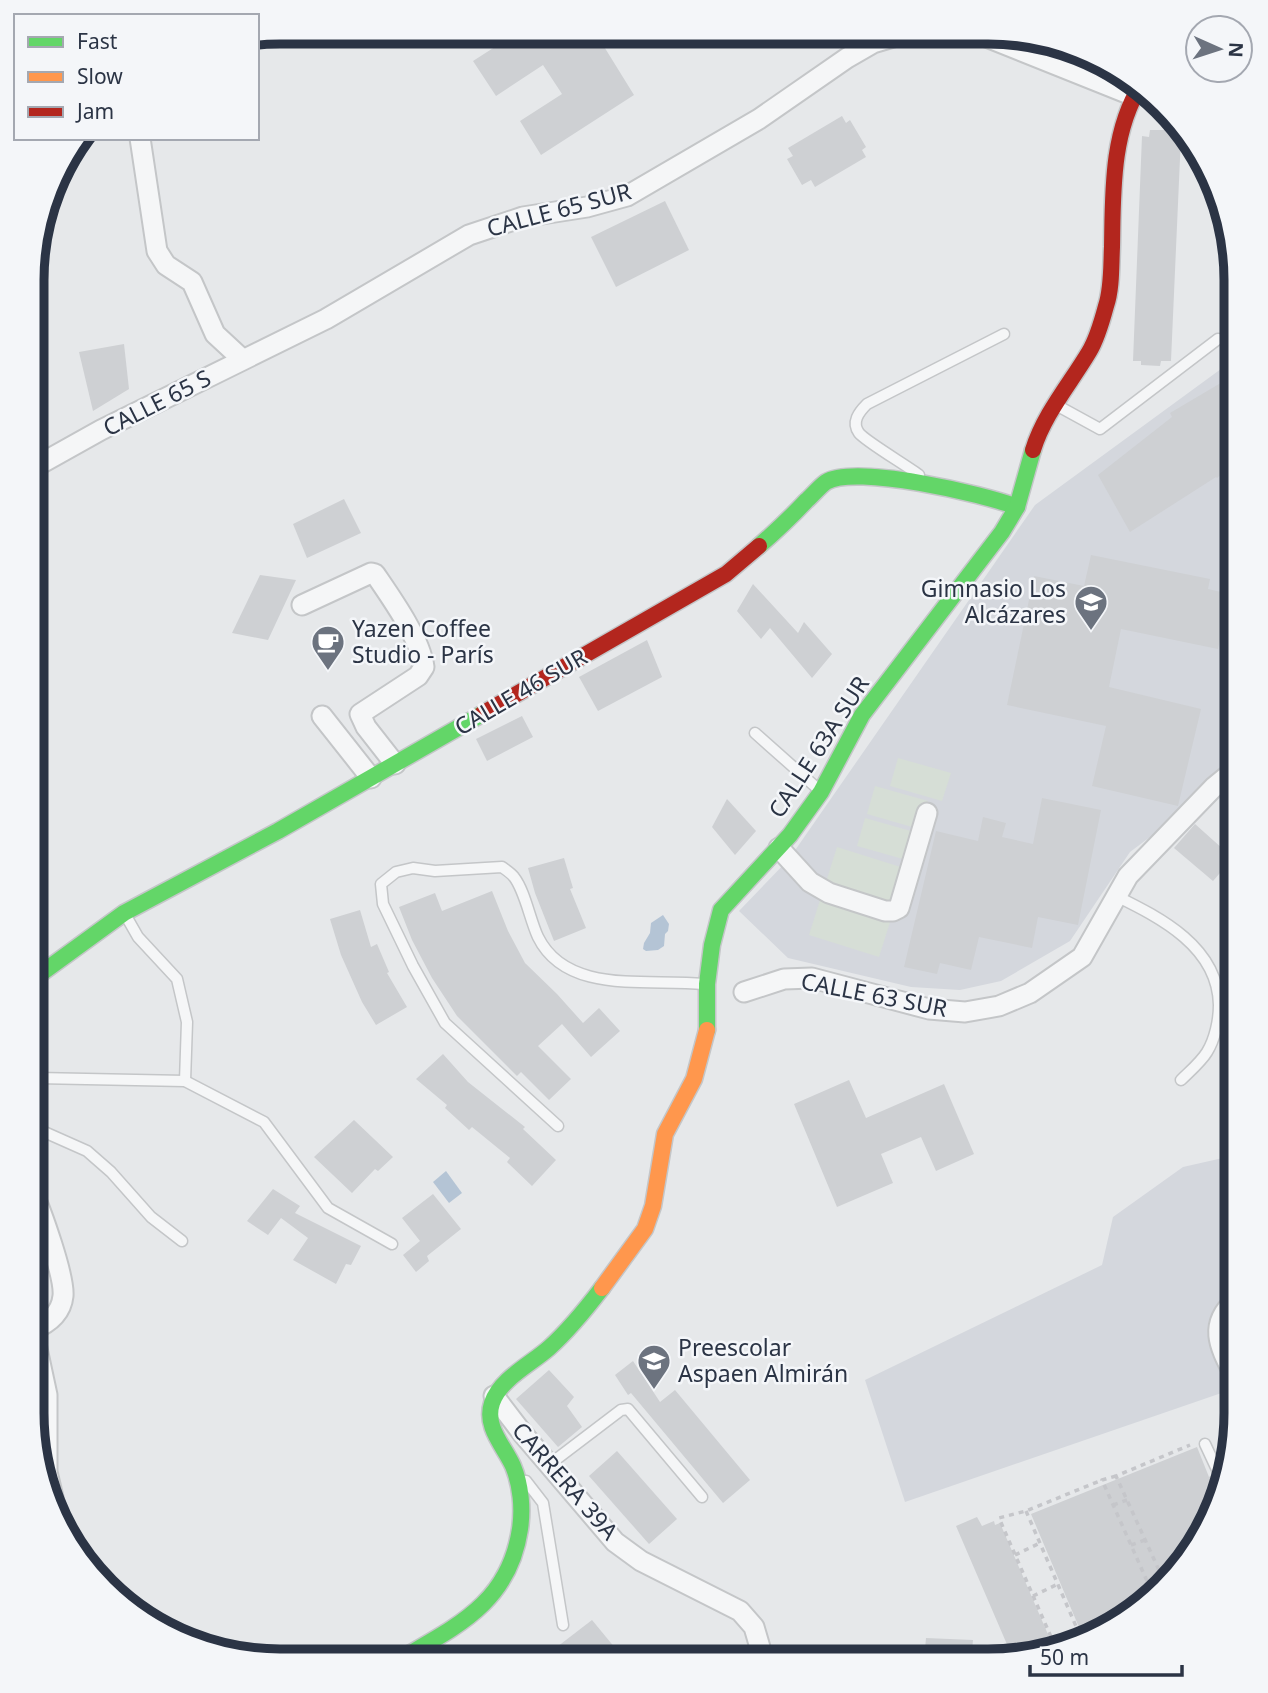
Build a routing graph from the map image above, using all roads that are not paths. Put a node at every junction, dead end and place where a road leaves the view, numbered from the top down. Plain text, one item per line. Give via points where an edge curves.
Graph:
1 (862, 44) edge
2 (1011, 45) edge
3 (1120, 84) edge
4 (1136, 96) edge
5 (140, 140) edge
6 (1004, 334) dead end
7 (1218, 339) dead end
8 (282, 341) joint
9 (242, 359) junction
10 (1055, 404) junction
11 (44, 462) edge
12 (931, 483) junction
13 (1017, 507) junction
14 (302, 605) dead end
15 (322, 716) dead end
16 (755, 733) dead end
17 (395, 764) junction
18 (371, 778) junction
19 (1224, 779) edge
20 (821, 792) junction
21 (927, 813) dead end
22 (779, 848) junction
23 (1116, 896) junction
24 (124, 913) junction
25 (44, 971) edge
26 (707, 984) junction
27 (744, 992) dead end
28 (44, 1078) edge
29 (1181, 1080) dead end
30 (185, 1081) junction
31 (558, 1126) dead end
32 (44, 1132) edge
33 (44, 1221) edge
34 (182, 1241) dead end
35 (392, 1244) dead end
36 (1224, 1310) edge
37 (44, 1322) edge
38 (1224, 1355) edge
39 (44, 1372) edge
40 (494, 1396) junction
41 (1202, 1443) road end
42 (47, 1452) edge
43 (550, 1464) junction
44 (1217, 1470) edge
45 (515, 1472) junction
46 (702, 1497) dead end
47 (563, 1625) dead end
48 (417, 1649) edge
49 (761, 1649) edge

1 - 8 street, CALLE 65 SUR via 759,119 627,196 523,218 469,235
2 - 3 street
4 - 10 street via 1121,136 1114,176 1107,305 1091,349
5 - 9 street via 157,251 166,265 192,282 215,334
6 - 12 lane via 859,412 859,433
7 - 10 lane via 1100,429
8 - 9 street, CALLE 65 S
9 - 11 street, CALLE 65 S
10 - 13 street via 1035,444
12 - 13 street, CALLE 46 SUR
12 - 17 street, CALLE 46 SUR via 855,477 827,482 726,574
13 - 20 street, CALLE 63A SUR via 964,584 862,715
14 - 17 street via 371,573 385,589 422,653 424,667 418,676 360,714
15 - 18 street
16 - 20 lane
17 - 18 street, CALLE 46 SUR
18 - 24 street, CALLE 46 SUR
19 - 23 street, CALLE 63 SUR via 1128,876
20 - 22 street, CALLE 63A SUR
21 - 22 street via 899,908 893,911 829,893 810,882
22 - 26 street, CALLE 63A SUR via 721,910
23 - 27 street, CALLE 63 SUR via 1082,957 1030,993 999,1006 965,1012 929,1009 812,978 784,979
23 - 29 lane via 1184,936 1204,958 1218,991 1219,1020 1207,1052
24 - 25 street, CALLE 46 SUR
24 - 30 lane via 138,937 177,979 187,1022
26 - 31 lane via 622,983 570,969 550,957 515,878 502,867 413,868 396,872 381,884 383,904 445,1023
26 - 40 street, CALLE 63A SUR via 707,1037 694,1079 665,1134 645,1229 588,1307 550,1348
28 - 30 lane
30 - 35 lane via 264,1122 328,1209
32 - 34 lane via 87,1151 150,1217
33 - 37 street via 63,1296 60,1308
36 - 38 street via 1218,1329
39 - 42 street
40 - 43 street, CARRERA 39A
40 - 45 street via 490,1416
41 - 44 lane
43 - 46 lane via 628,1409
43 - 49 street, CARRERA 39A via 615,1542 641,1561 740,1611 754,1626
45 - 47 lane via 543,1503
45 - 48 street via 522,1501 520,1538 508,1571 484,1605

